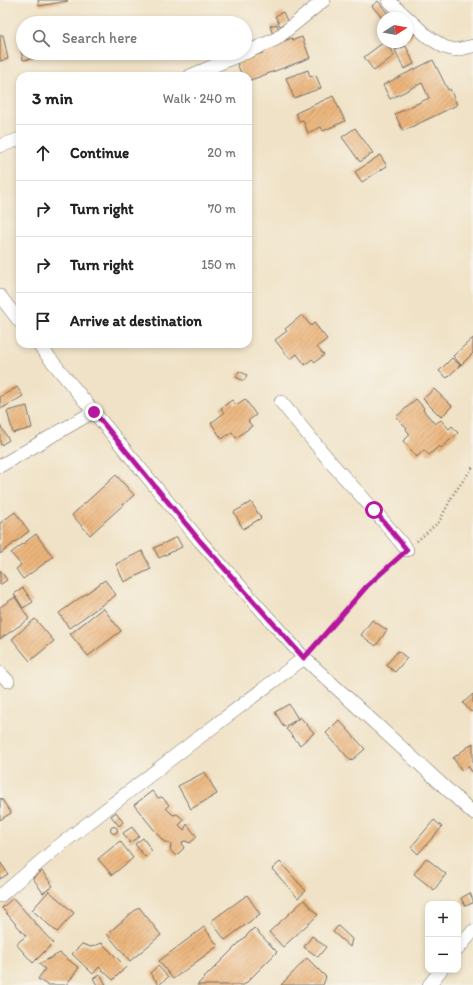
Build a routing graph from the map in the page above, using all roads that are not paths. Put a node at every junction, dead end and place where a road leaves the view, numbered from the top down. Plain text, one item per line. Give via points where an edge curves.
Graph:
1 (324, 0) edge
2 (388, 0) edge
3 (473, 46) edge
4 (252, 50) edge
5 (228, 60) edge
6 (199, 72) edge
7 (16, 140) edge
8 (0, 146) edge
9 (0, 296) edge
10 (16, 317) edge
11 (41, 348) edge
12 (281, 402) dead end
13 (94, 412) junction
14 (0, 466) edge
15 (407, 550) road end
16 (304, 658) junction
17 (473, 813) edge
18 (1, 894) edge
19 (473, 931) edge
20 (461, 945) edge
21 (439, 973) edge
22 (429, 985) edge

1 - 4 street via 276,39
2 - 3 street via 427,36 444,47 455,50
5 - 6 street
7 - 8 street
9 - 10 street
11 - 13 street
12 - 15 street
13 - 14 street
13 - 16 street via 200,541
16 - 17 street
16 - 18 street via 60,845
19 - 20 street
21 - 22 street

